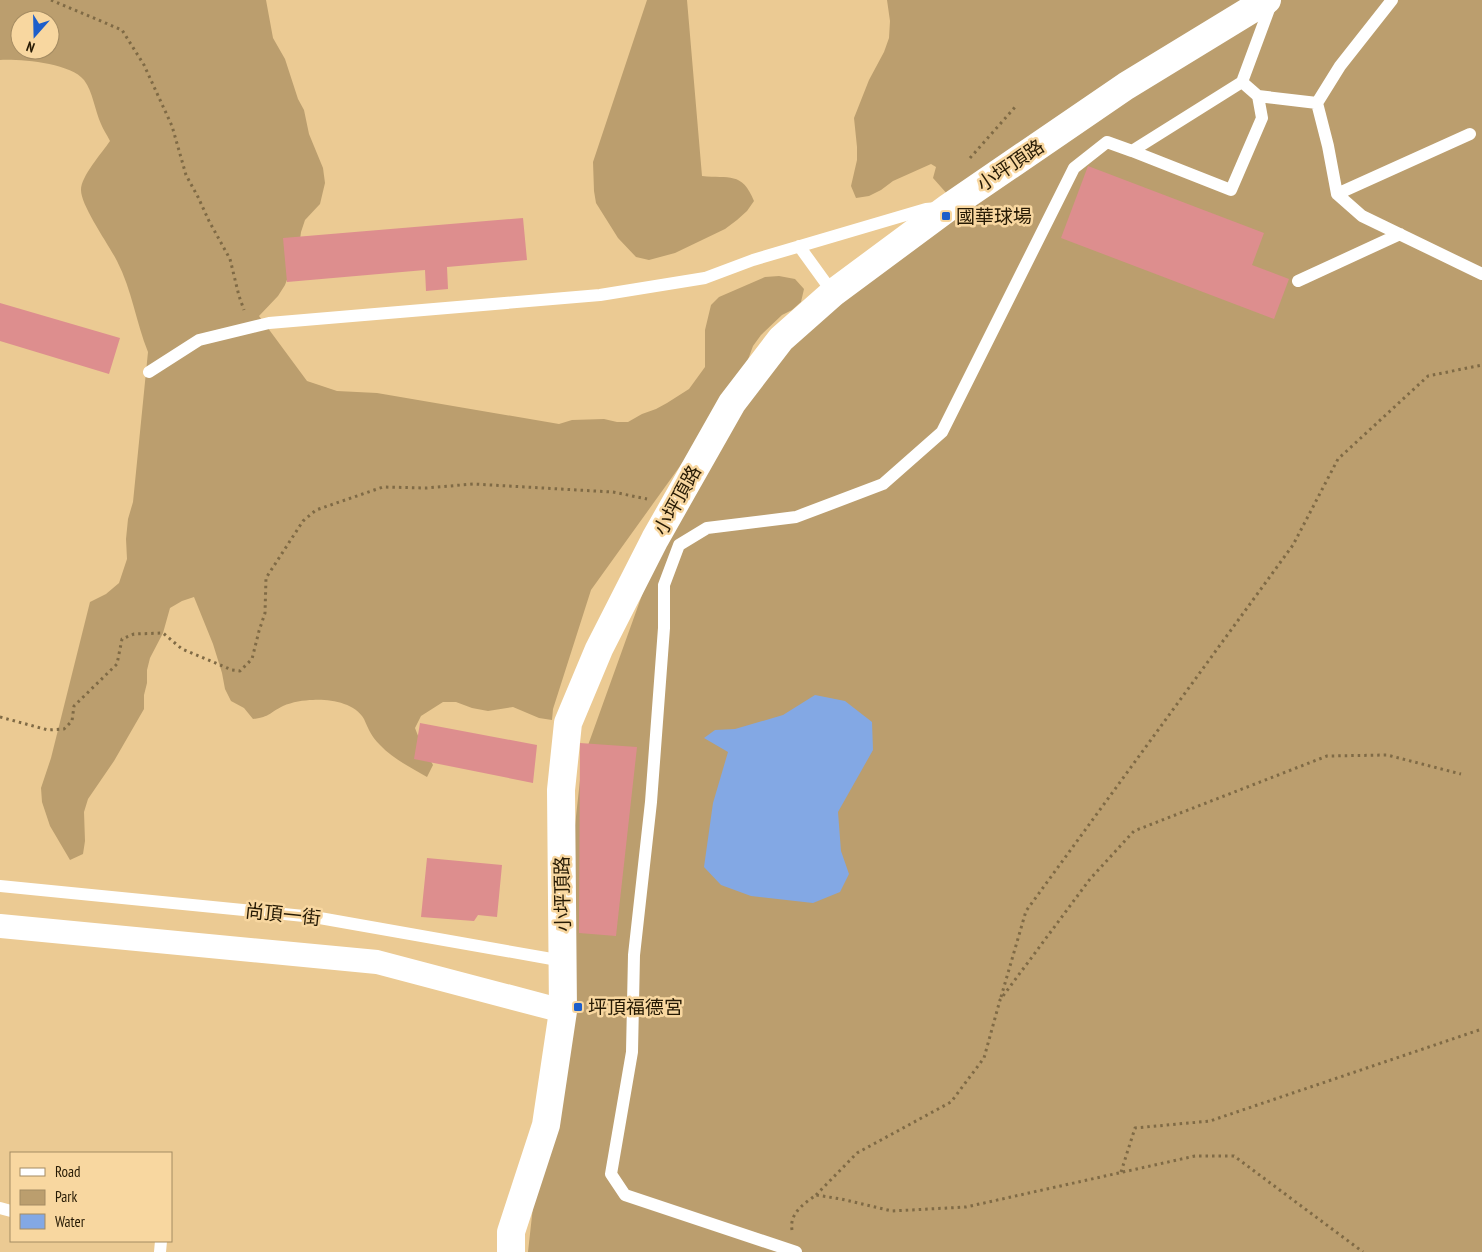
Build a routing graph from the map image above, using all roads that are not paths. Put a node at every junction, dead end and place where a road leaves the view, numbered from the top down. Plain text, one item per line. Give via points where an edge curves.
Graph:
1 (1267, 0) edge
2 (1273, 0) edge
3 (1392, 0) edge
4 (1242, 82) junction
5 (1258, 96) junction
6 (1317, 103) junction
7 (1470, 134) dead end
8 (1132, 151) junction
9 (1338, 194) junction
10 (950, 207) junction
11 (1400, 234) junction
12 (799, 246) junction
13 (1482, 274) edge
14 (1298, 281) dead end
15 (833, 293) junction
16 (149, 372) dead end
17 (0, 886) edge
18 (0, 926) edge
19 (563, 961) junction
20 (563, 1011) junction
21 (511, 1252) edge
22 (796, 1252) edge

1 - 10 street, 小坪頂路 via 1126,86
2 - 4 lane
3 - 6 lane via 1340,66
4 - 5 lane
4 - 8 lane
5 - 6 lane
5 - 8 lane via 1262,118 1231,190
6 - 9 lane
7 - 9 lane
8 - 22 lane via 1107,142 1074,168 942,432 884,484 796,516 707,528 679,545 664,585 652,793 634,955 632,1052 610,1174 625,1196
9 - 11 lane via 1362,216
10 - 12 lane via 926,210
10 - 15 street, 小坪頂路
11 - 13 lane
11 - 14 lane
12 - 15 lane
12 - 16 lane via 705,278 600,295 269,323 200,340
15 - 19 street, 小坪頂路 via 781,339 732,403 651,547 599,649 568,723 561,790
17 - 19 lane, 尚頂一街 via 314,917
18 - 20 street via 377,962
19 - 20 street, 小坪頂路
20 - 21 street, 小坪頂路 via 546,1126 511,1232

